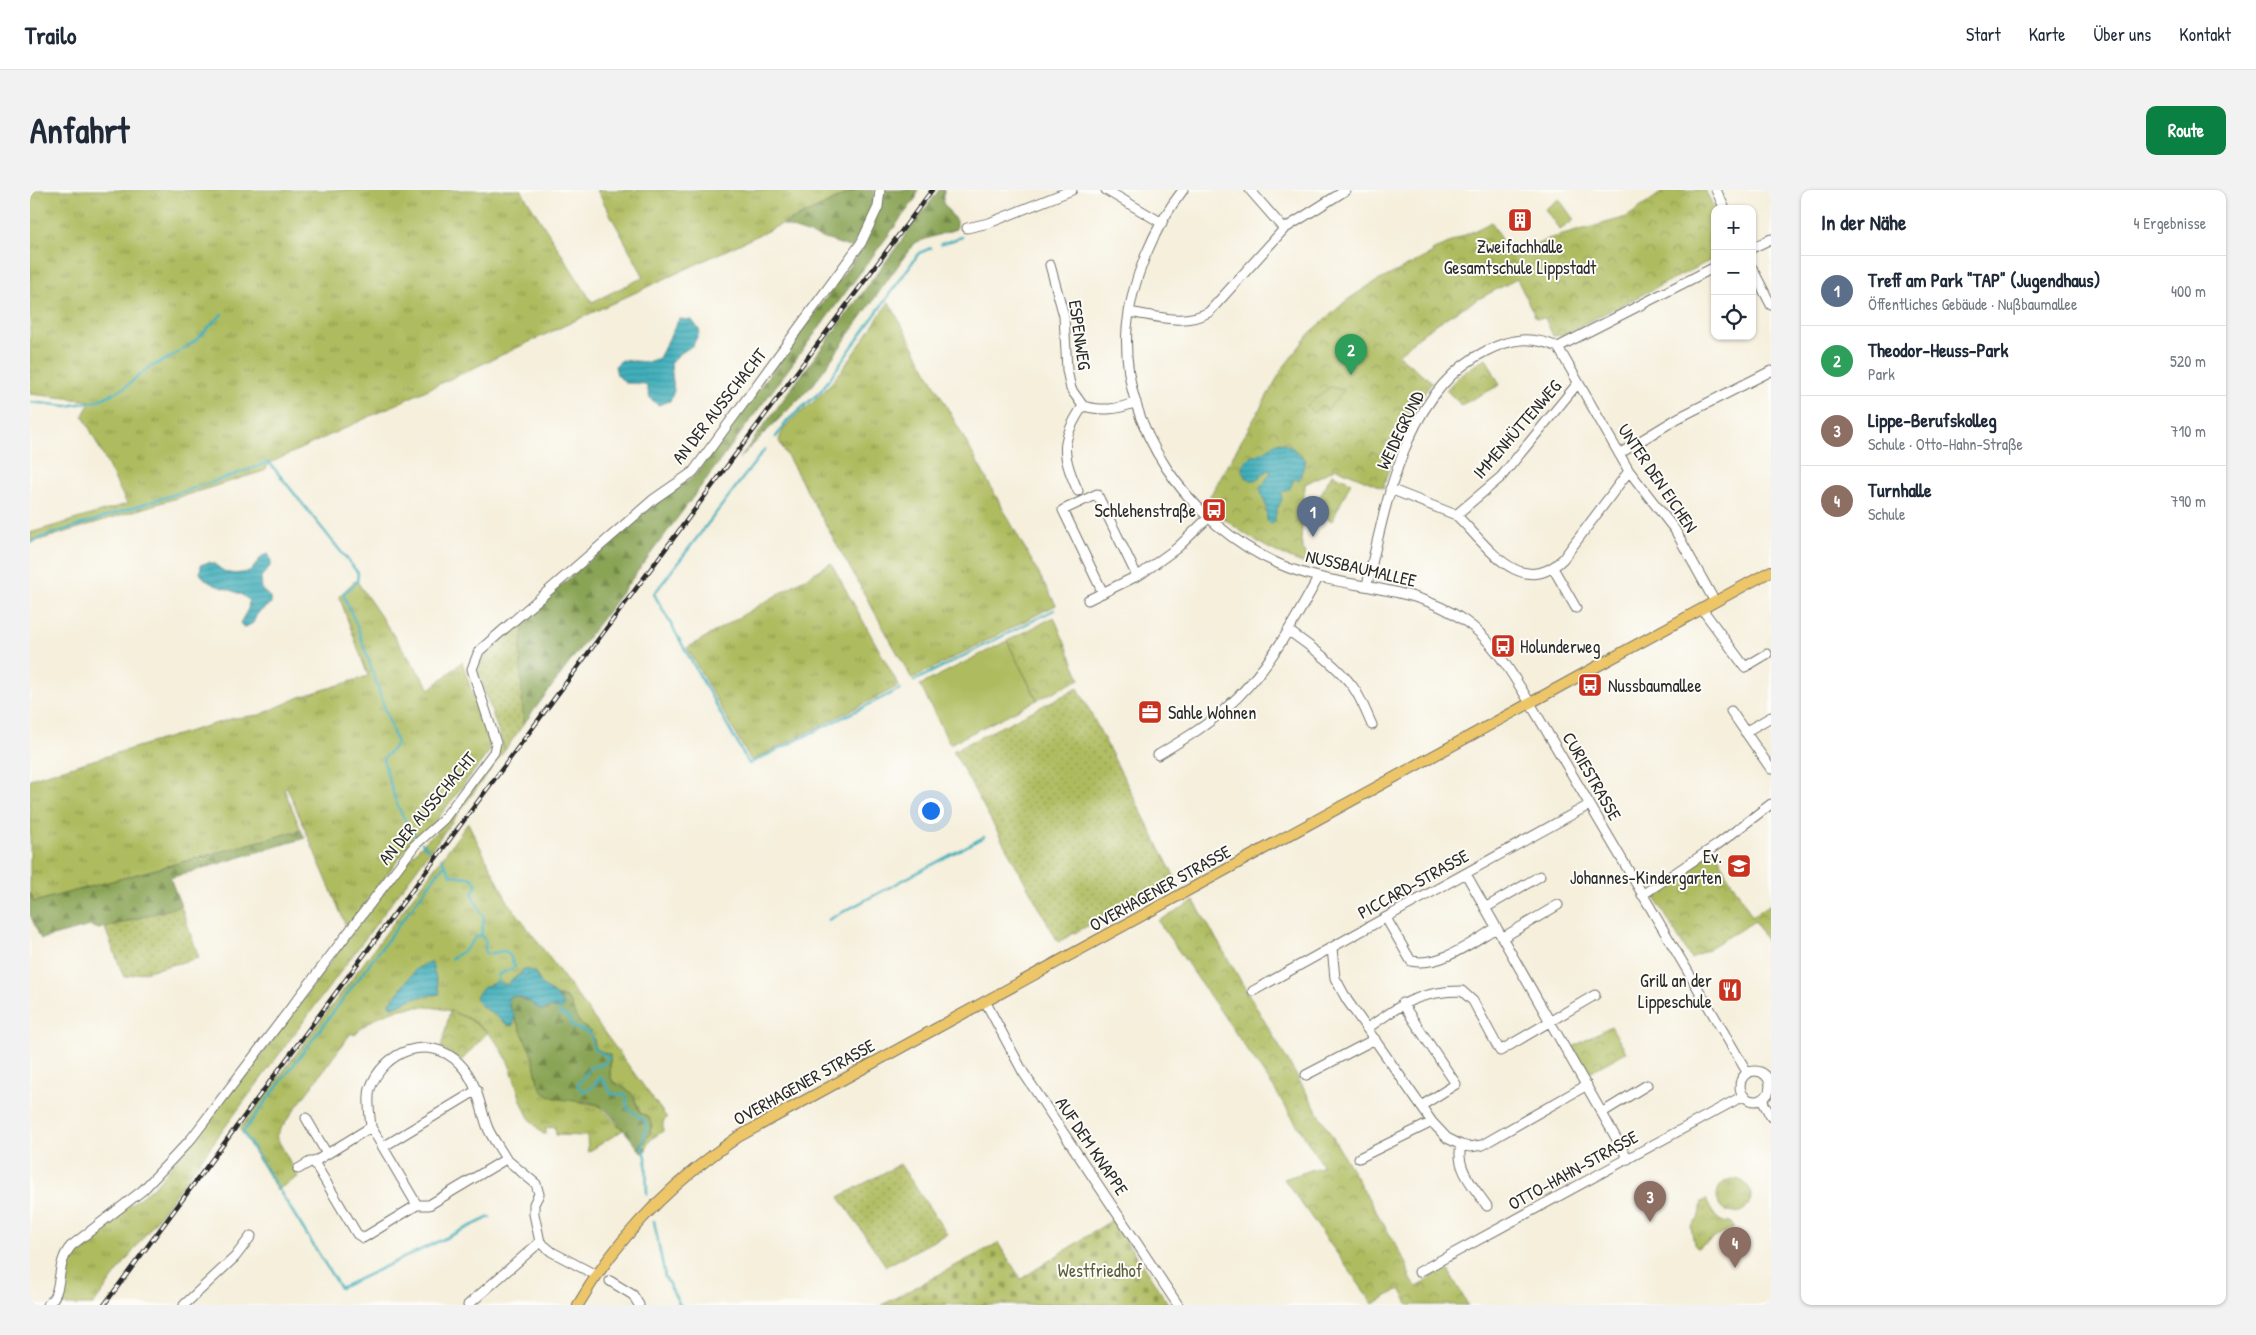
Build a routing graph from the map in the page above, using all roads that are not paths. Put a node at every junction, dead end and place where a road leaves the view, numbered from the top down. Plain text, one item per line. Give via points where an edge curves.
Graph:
1 (880, 190) edge
2 (1072, 190) edge
3 (1106, 190) edge
4 (1183, 190) edge
5 (1250, 190) edge
6 (1346, 190) edge
7 (1716, 190) edge
8 (1723, 205) edge
9 (1162, 222) junction
10 (967, 228) dead end
11 (1284, 229) junction
12 (1771, 239) edge
13 (1756, 246) edge
14 (1050, 265) dead end
15 (1711, 270) edge
16 (1756, 276) edge
17 (1771, 305) edge
18 (1129, 312) junction
19 (1558, 347) junction
20 (1771, 371) edge
21 (1578, 383) junction
22 (1136, 402) junction
23 (1084, 406) junction
24 (1619, 454) junction
25 (1629, 471) junction
26 (1390, 489) junction
27 (1078, 490) dead end
28 (1456, 515) junction
29 (1208, 518) junction
30 (1553, 568) junction
31 (1771, 570) edge
32 (1137, 576) junction
33 (1318, 578) junction
34 (1367, 585) junction
35 (1103, 593) junction
36 (1088, 600) dead end
37 (1715, 602) junction
38 (1576, 608) dead end
39 (1702, 609) junction
40 (1289, 631) junction
41 (1767, 654) dead end
42 (1530, 703) junction
43 (1731, 711) dead end
44 (1771, 717) edge
45 (1372, 725) dead end
46 (1746, 732) junction
47 (1158, 755) dead end
48 (1771, 769) edge
49 (1771, 804) edge
50 (1589, 805) junction
51 (1466, 874) junction
52 (1540, 876) dead end
53 (1642, 895) junction
54 (1558, 905) dead end
55 (1485, 908) junction
56 (1386, 918) junction
57 (1496, 928) junction
58 (1502, 938) junction
59 (1332, 948) junction
60 (1253, 991) dead end
61 (1595, 995) dead end
62 (985, 1002) junction
63 (1402, 1003) junction
64 (1550, 1020) junction
65 (1368, 1028) junction
66 (1375, 1038) junction
67 (1747, 1072) junction
68 (1306, 1075) dead end
69 (1770, 1077) edge
70 (1587, 1085) junction
71 (1647, 1085) dead end
72 (477, 1090) junction
73 (1743, 1096) junction
74 (1762, 1100) junction
75 (1421, 1106) junction
76 (1603, 1112) junction
77 (1771, 1117) edge
78 (306, 1118) dead end
79 (1432, 1122) junction
80 (371, 1127) junction
81 (1461, 1146) junction
82 (383, 1147) junction
83 (327, 1154) junction
84 (1359, 1158) dead end
85 (506, 1159) junction
86 (1628, 1159) junction
87 (314, 1162) junction
88 (298, 1168) dead end
89 (417, 1204) junction
90 (1487, 1206) dead end
91 (250, 1236) dead end
92 (540, 1242) junction
93 (1419, 1272) dead end
94 (597, 1273) junction
95 (610, 1281) dead end
96 (47, 1305) edge
97 (184, 1305) edge
98 (468, 1305) edge
99 (578, 1305) edge
100 (639, 1305) edge
101 (1178, 1305) edge

1 - 96 street, AN DER AUSSCHACHT via 878,207 861,243 693,472 654,499 479,651 472,669 496,743 494,752 443,820 415,845 191,1139 143,1190 65,1253 60,1265 58,1289
2 - 10 street via 989,223
3 - 9 street
4 - 9 street, NUSSBAUMALLEE
5 - 11 street
6 - 11 street
7 - 8 street
9 - 18 street, NUSSBAUMALLEE via 1136,285
11 - 18 street via 1218,304 1200,317 1183,320
12 - 13 street
14 - 23 street, ESPENWEG via 1064,316 1071,390
15 - 19 street
16 - 17 street
18 - 22 street, NUSSBAUMALLEE via 1127,337
19 - 21 street, UNTER DEN EICHEN
19 - 26 street, WEIDEGRUND via 1526,338 1514,340 1482,353 1453,373 1418,421
20 - 24 street via 1678,418
21 - 24 street, UNTER DEN EICHEN
21 - 28 street, IMMENHÜTTENWEG via 1501,477
22 - 23 street via 1102,411
22 - 29 street, NUSSBAUMALLEE via 1146,432 1169,473
23 - 27 street via 1071,424 1065,446 1067,466
24 - 25 street, UNTER DEN EICHEN
25 - 30 street
25 - 37 street, UNTER DEN EICHEN via 1675,530
26 - 28 street
26 - 34 street, WEIDEGRUND
28 - 30 street via 1504,564 1520,572 1536,574
29 - 32 street via 1177,548
29 - 33 street, NUSSBAUMALLEE via 1269,559
30 - 38 street
31 - 37 main road, OVERHAGENER STRASSE
32 - 35 street
32 - 35 street via 1097,494 1063,510
33 - 34 street, NUSSBAUMALLEE
33 - 40 street
34 - 42 street, NUSSBAUMALLEE via 1422,598 1465,621 1496,651
35 - 36 street
37 - 39 main road, OVERHAGENER STRASSE
39 - 41 street via 1745,667
39 - 42 main road, OVERHAGENER STRASSE
40 - 45 street via 1345,677
40 - 47 street via 1227,708
42 - 50 street, CURIESTRASSE
42 - 62 main road, OVERHAGENER STRASSE
43 - 46 street
44 - 46 street
46 - 48 street
49 - 53 street
50 - 51 street, PICCARD-STRASSE
50 - 53 street, CURIESTRASSE
51 - 55 street
51 - 56 street, PICCARD-STRASSE
52 - 55 street
53 - 67 street, CURIESTRASSE
54 - 58 street
55 - 57 street
56 - 57 street via 1411,961 1420,962 1441,958
56 - 59 street, PICCARD-STRASSE
57 - 58 street
58 - 64 street
59 - 60 street, PICCARD-STRASSE
59 - 65 street via 1335,978
61 - 64 street
62 - 94 main road, OVERHAGENER STRASSE via 738,1137 686,1175 645,1214
62 - 101 street, AUF DEM KNAPPE via 1023,1072
63 - 64 street via 1445,991 1462,991 1473,1000 1500,1051
63 - 65 street
63 - 75 street via 1456,1084
64 - 70 street
65 - 66 street
66 - 68 street
66 - 75 street
67 - 69 street via 1761,1071
67 - 73 street via 1739,1083
69 - 74 street via 1769,1092
70 - 76 street
70 - 81 street via 1482,1145
71 - 76 street
72 - 80 street via 460,1065 444,1053 421,1048 401,1053 383,1065 370,1090
72 - 82 street
72 - 85 street via 488,1127
73 - 74 street
73 - 86 street, OTTO-HAHN-STRASSE
74 - 77 street
75 - 79 street
76 - 86 street
78 - 83 street
79 - 81 street via 1447,1138
79 - 84 street
80 - 82 street
80 - 83 street
81 - 90 street via 1461,1168
82 - 89 street
83 - 87 street
85 - 89 street via 428,1205
85 - 92 street via 536,1184 539,1194 534,1214
86 - 93 street, OTTO-HAHN-STRASSE
87 - 88 street
87 - 89 street via 357,1234 363,1238
91 - 97 street via 235,1257
92 - 94 street via 552,1252
92 - 98 street
94 - 99 main road, OVERHAGENER STRASSE
95 - 100 street via 633,1295

